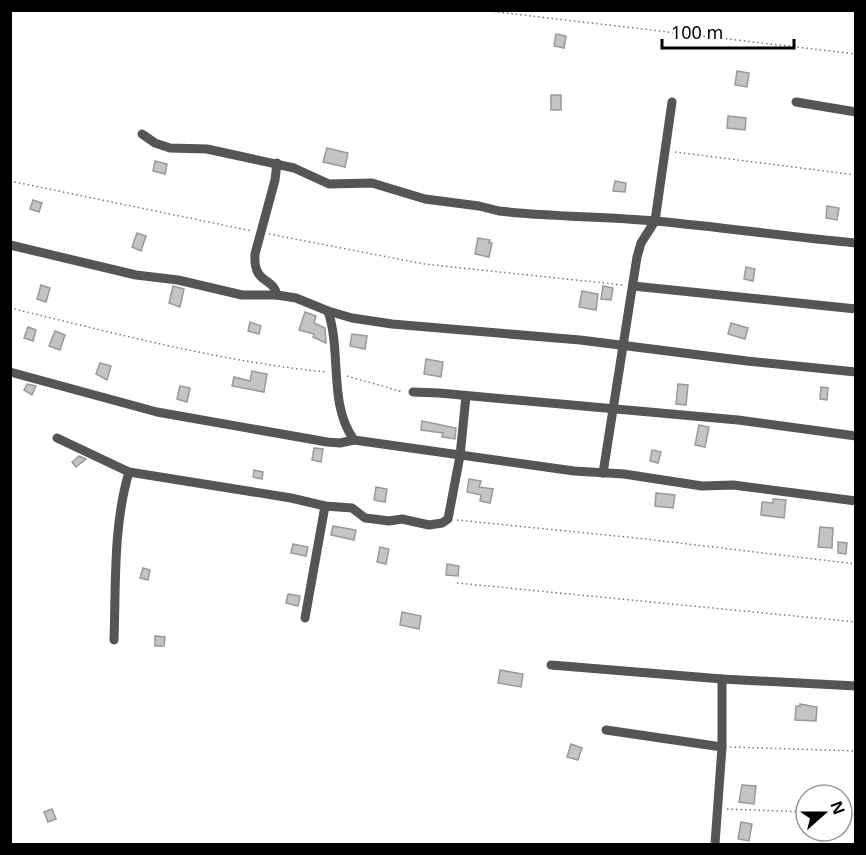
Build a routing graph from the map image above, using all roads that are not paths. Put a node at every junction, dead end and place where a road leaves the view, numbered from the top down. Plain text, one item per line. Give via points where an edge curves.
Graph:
1 (672, 102) dead end
2 (796, 102) dead end
3 (855, 112) edge
4 (142, 134) dead end
5 (277, 164) junction
6 (655, 221) junction
7 (855, 243) edge
8 (11, 248) edge
9 (633, 286) junction
10 (277, 295) junction
11 (855, 309) edge
12 (328, 311) junction
13 (622, 345) junction
14 (10, 372) edge
15 (855, 372) edge
16 (413, 392) road end
17 (466, 396) junction
18 (614, 408) junction
19 (855, 436) edge
20 (57, 438) dead end
21 (354, 440) junction
22 (460, 456) junction
23 (129, 472) junction
24 (603, 473) junction
25 (855, 501) edge
26 (325, 506) junction
27 (305, 618) dead end
28 (114, 640) dead end
29 (551, 665) dead end
30 (723, 679) junction
31 (855, 686) edge
32 (606, 730) dead end
33 (722, 747) junction
34 (715, 844) edge

1 - 6 street
2 - 3 street
4 - 5 street via 170,148 207,148
5 - 6 street via 329,184 372,183 424,199 499,211
5 - 10 street via 254,265
6 - 7 street
6 - 9 street via 641,243
8 - 10 street via 243,295
9 - 11 street
9 - 13 street
10 - 12 street via 297,298
12 - 13 street via 392,324
12 - 21 street via 335,343 340,412
13 - 15 street
13 - 18 street
14 - 21 street via 157,412 327,442
16 - 17 street
17 - 18 street
17 - 22 street
18 - 19 street
18 - 24 street
20 - 23 street
21 - 22 street
22 - 24 street
22 - 26 street via 448,519 442,523 365,518 352,508
23 - 26 street
23 - 28 street via 118,527
24 - 25 street
26 - 27 street
29 - 30 street
30 - 31 street
30 - 33 street
32 - 33 street
33 - 34 street

